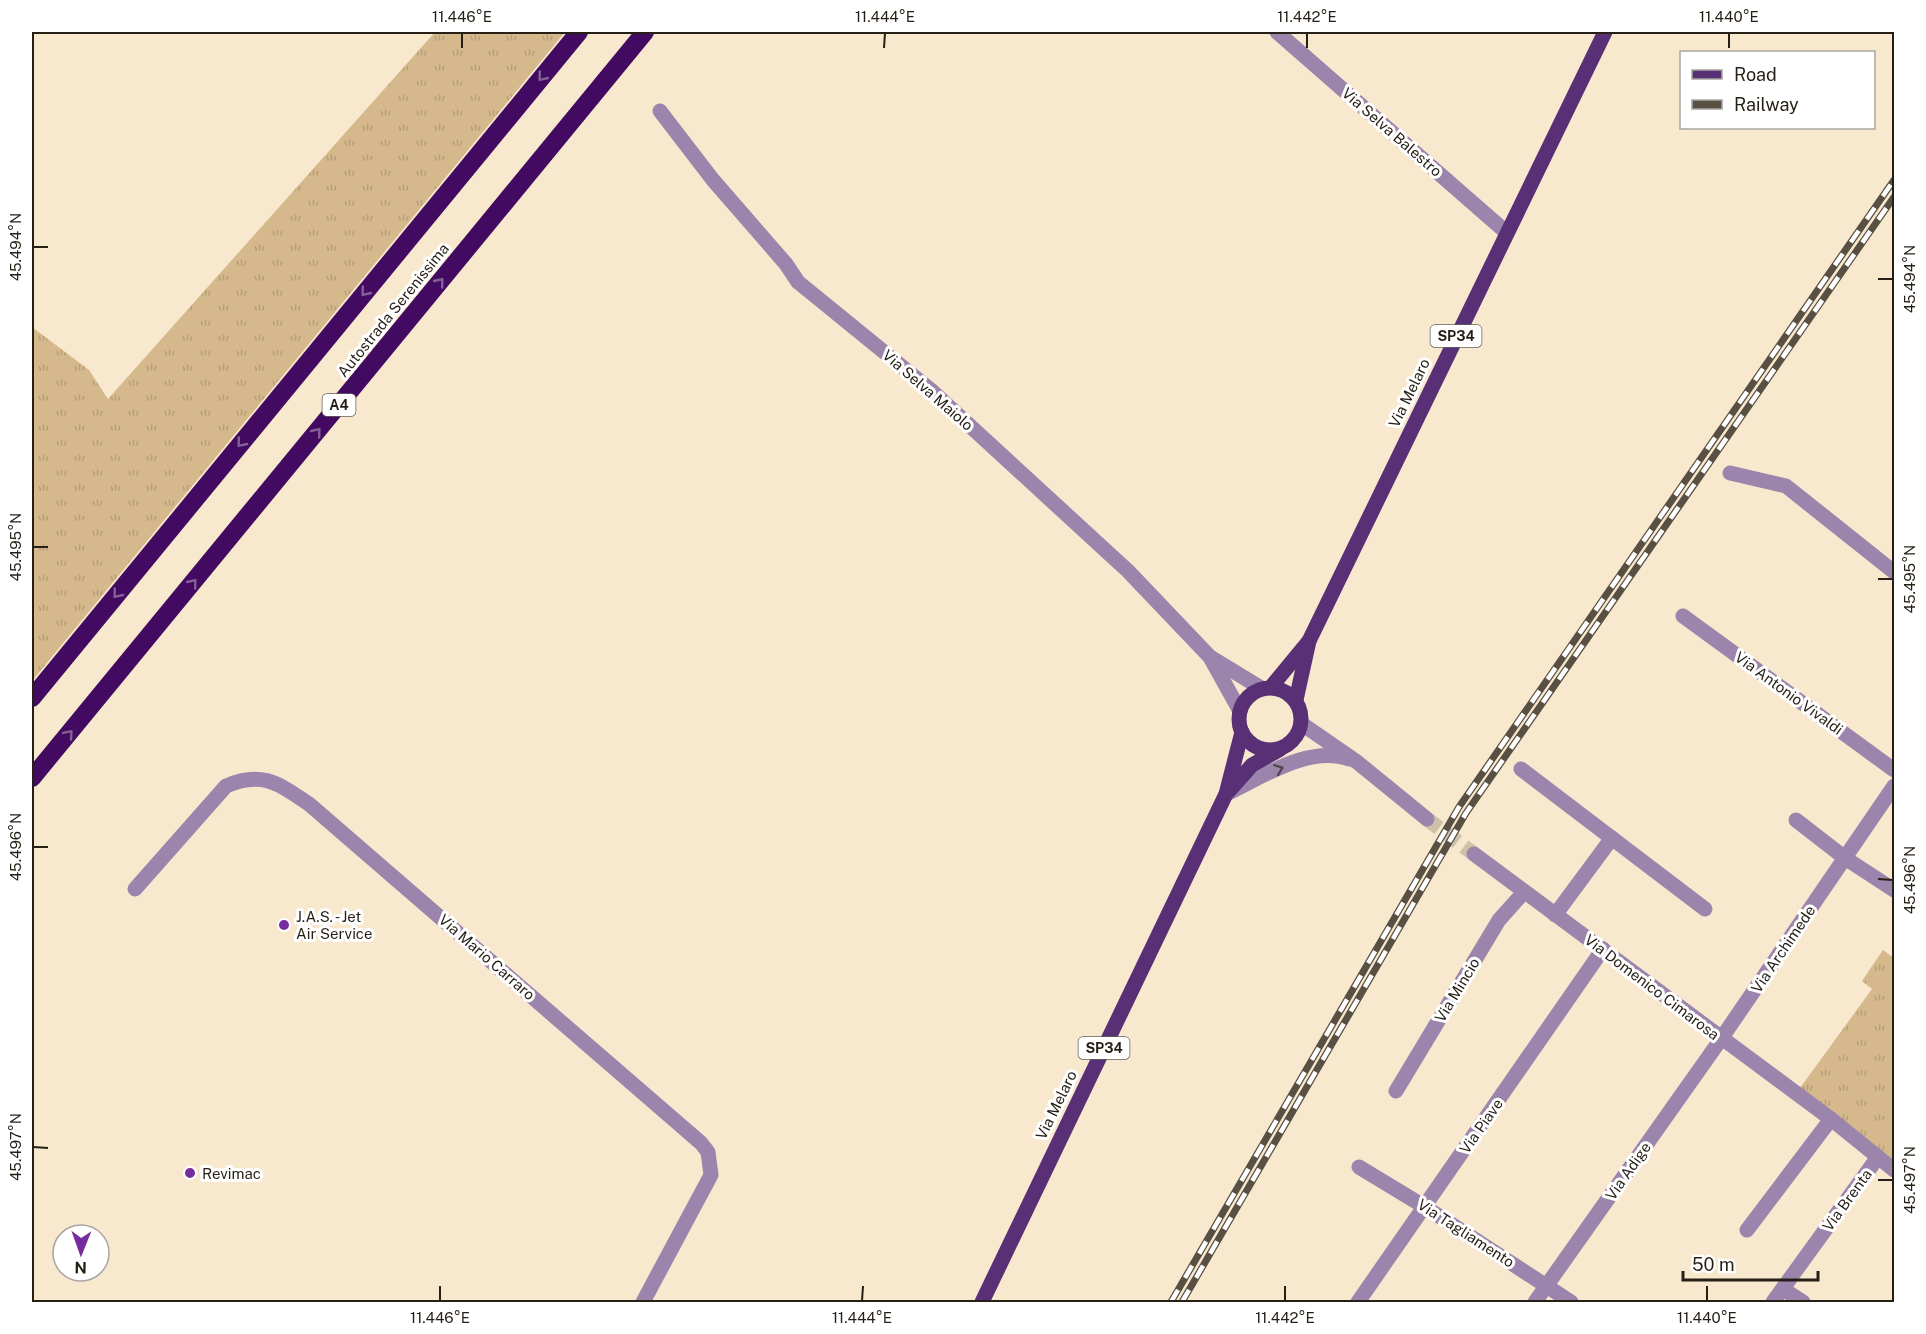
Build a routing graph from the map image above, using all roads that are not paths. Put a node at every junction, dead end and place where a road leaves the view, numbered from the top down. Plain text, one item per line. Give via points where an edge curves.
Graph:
1 (579, 32) edge
2 (645, 32) edge
3 (1277, 32) edge
4 (1605, 32) edge
5 (660, 111) dead end
6 (1506, 232) junction
7 (1730, 473) dead end
8 (1894, 572) edge
9 (1683, 616) dead end
10 (1309, 640) junction
11 (1210, 657) junction
12 (1266, 688) junction
13 (32, 698) edge
14 (1296, 700) junction
15 (1240, 711) junction
16 (1302, 724) junction
17 (1242, 732) junction
18 (1283, 748) junction
19 (1357, 762) junction
20 (1521, 769) dead end
21 (1894, 770) edge
22 (32, 778) edge
23 (1894, 786) edge
24 (1226, 794) junction
25 (1427, 819) tunnel mouth
26 (1796, 820) dead end
27 (1612, 838) junction
28 (1474, 854) tunnel mouth
29 (1845, 858) junction
30 (135, 889) dead end
31 (1894, 890) edge
32 (1524, 892) junction
33 (1705, 909) dead end
34 (1555, 915) junction
35 (1603, 949) junction
36 (1721, 1039) junction
37 (1396, 1091) dead end
38 (1831, 1119) junction
39 (1878, 1157) junction
40 (1359, 1167) dead end
41 (1894, 1170) edge
42 (1425, 1207) junction
43 (1747, 1230) dead end
44 (1547, 1286) junction
45 (1783, 1289) junction
46 (643, 1302) edge
47 (982, 1302) edge
48 (1358, 1302) edge
49 (1535, 1302) edge
50 (1571, 1302) edge
51 (1773, 1302) edge
52 (1803, 1302) edge

1 -> 13 highway
22 -> 2 highway, Autostrada Serenissima / A4
3 - 6 street, Via Selva Balestro
4 - 6 main road, Via Melaro / SP34
5 - 11 street, Via Selva Maiolo via 798,282 932,391 1128,571
6 - 10 main road, Via Melaro / SP34
7 - 8 street via 1786,486
9 - 21 street, Via Antonio Vivaldi
10 - 12 main road, Via Melaro / SP34
10 - 14 main road, Via Melaro / SP34
11 - 12 street, Via Selva Maiolo
11 - 15 street, Via Selva Maiolo
12 - 14 main road via 1289,693
12 - 15 main road, Via Melaro / SP34 via 1247,697
14 - 16 main road, Via Melaro / SP34
15 - 17 main road, Via Melaro / SP34
16 - 18 main road, Via Melaro / SP34 via 1298,734
16 - 19 street
17 - 18 main road via 1255,746
17 - 24 main road, Via Melaro / SP34
18 - 24 main road, Via Melaro / SP34 via 1252,765
24 -> 19 street via 1309,758 1334,754
19 - 25 street
20 - 27 street
23 - 29 street, Via Archimede
24 - 47 main road, Via Melaro / SP34
26 - 29 street
27 - 33 street
27 - 34 street
28 - 32 street, Via Domenico Cimarosa
29 - 31 street
29 - 36 street, Via Archimede
30 - 46 street, Via Mario Carraro via 226,786 255,778 278,783 309,804 708,1152 711,1175
32 - 34 street, Via Domenico Cimarosa
32 - 37 street, Via Mincio via 1499,920
34 - 35 street, Via Domenico Cimarosa
35 - 36 street, Via Domenico Cimarosa
35 - 42 street, Via Piave
36 - 38 street, Via Domenico Cimarosa
36 - 44 street, Via Adige
38 - 39 street, Via Domenico Cimarosa
38 - 43 street
39 - 41 street, Via Domenico Cimarosa
39 - 45 street, Via Brenta
40 - 42 street, Via Tagliamento
42 - 44 street, Via Tagliamento
42 - 48 street, Via Piave
44 - 49 street, Via Adige
44 - 50 street, Via Tagliamento
45 - 51 street, Via Brenta
45 - 52 street

